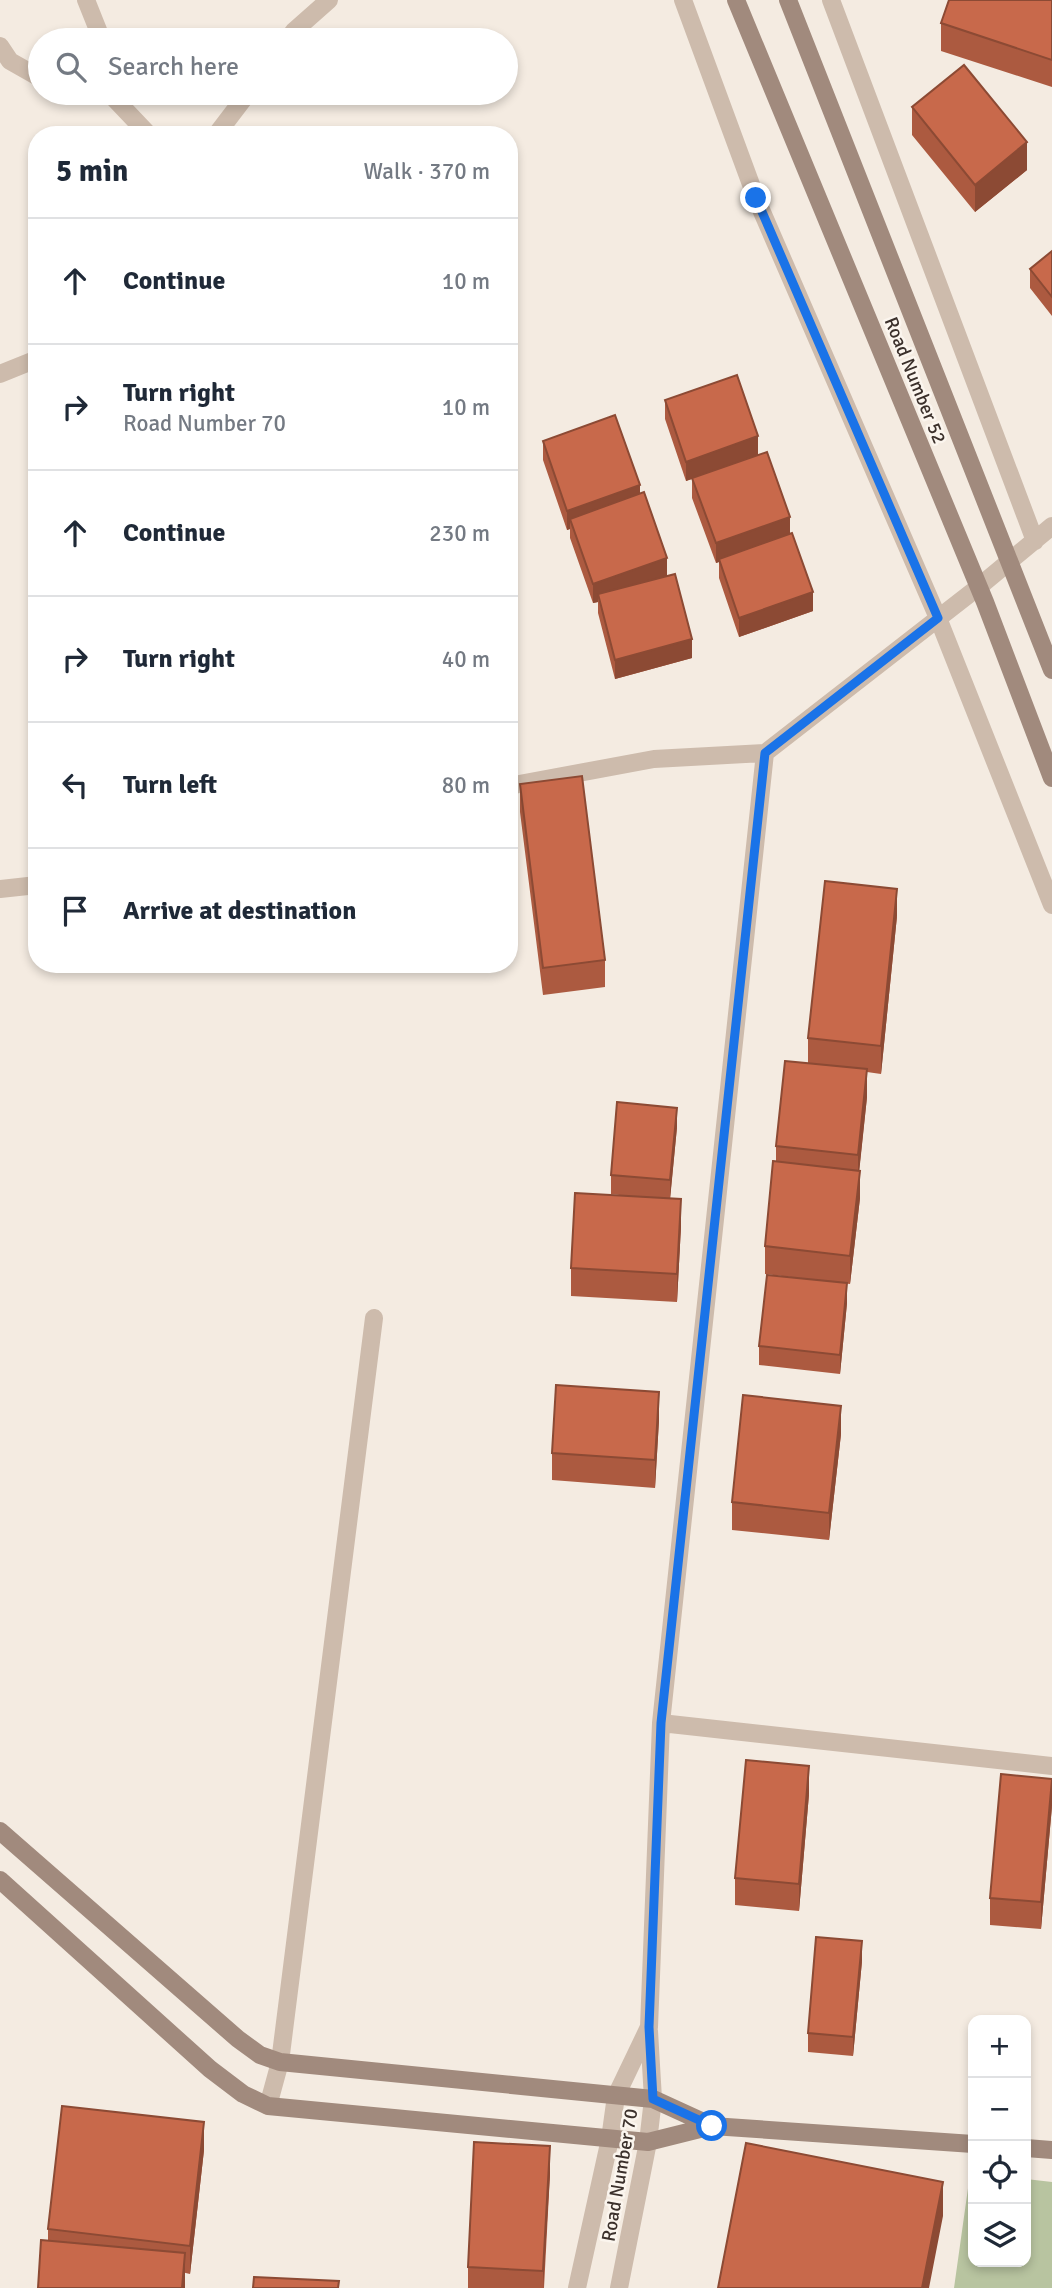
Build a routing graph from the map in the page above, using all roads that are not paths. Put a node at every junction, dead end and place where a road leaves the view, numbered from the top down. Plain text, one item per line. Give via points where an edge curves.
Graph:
1 (86, 0) edge
2 (329, 0) edge
3 (683, 0) edge
4 (736, 0) edge
5 (788, 0) edge
6 (831, 0) edge
7 (99, 28) edge
8 (297, 28) edge
9 (0, 46) edge
10 (28, 71) edge
11 (120, 105) edge
12 (239, 105) edge
13 (140, 126) edge
14 (223, 126) edge
15 (28, 362) edge
16 (0, 373) edge
17 (1052, 526) edge
18 (1035, 541) junction
19 (938, 618) junction
20 (1052, 670) edge
21 (765, 753) junction
22 (1052, 778) edge
23 (518, 784) edge
24 (28, 886) edge
25 (0, 889) edge
26 (1052, 905) edge
27 (374, 1318) dead end
28 (661, 1723) junction
29 (1052, 1766) edge
30 (0, 1831) edge
31 (0, 1880) edge
32 (649, 2027) junction
33 (280, 2062) junction
34 (616, 2096) junction
35 (653, 2099) junction
36 (268, 2106) junction
37 (712, 2126) junction
38 (610, 2139) junction
39 (648, 2142) junction
40 (968, 2144) edge
41 (1031, 2148) edge
42 (1052, 2150) edge
43 (577, 2288) edge
44 (619, 2288) edge

1 - 7 street
2 - 8 street
3 - 19 street via 756,198
4 - 22 street, Road Number 52 via 980,590
5 - 20 street, Road Number 52
6 - 18 street
9 - 10 street via 10,61
11 - 13 street
12 - 14 street
15 - 16 street
17 - 18 street
18 - 19 street
19 - 21 street
19 - 26 street
21 - 23 street via 654,759
21 - 28 street, Road Number 70
24 - 25 street
27 - 33 street
28 - 29 street
28 - 32 street, Road Number 70
30 - 33 street via 237,2039
31 - 36 street via 210,2069
32 - 34 street
32 - 35 street, Road Number 70
33 - 34 street
33 - 36 street
34 - 35 street
34 - 38 street
35 - 37 street
35 - 39 street, Road Number 70
36 - 38 street
37 - 39 street
37 - 40 street
38 - 39 street
38 - 43 street
39 - 44 street, Road Number 70
41 - 42 street

